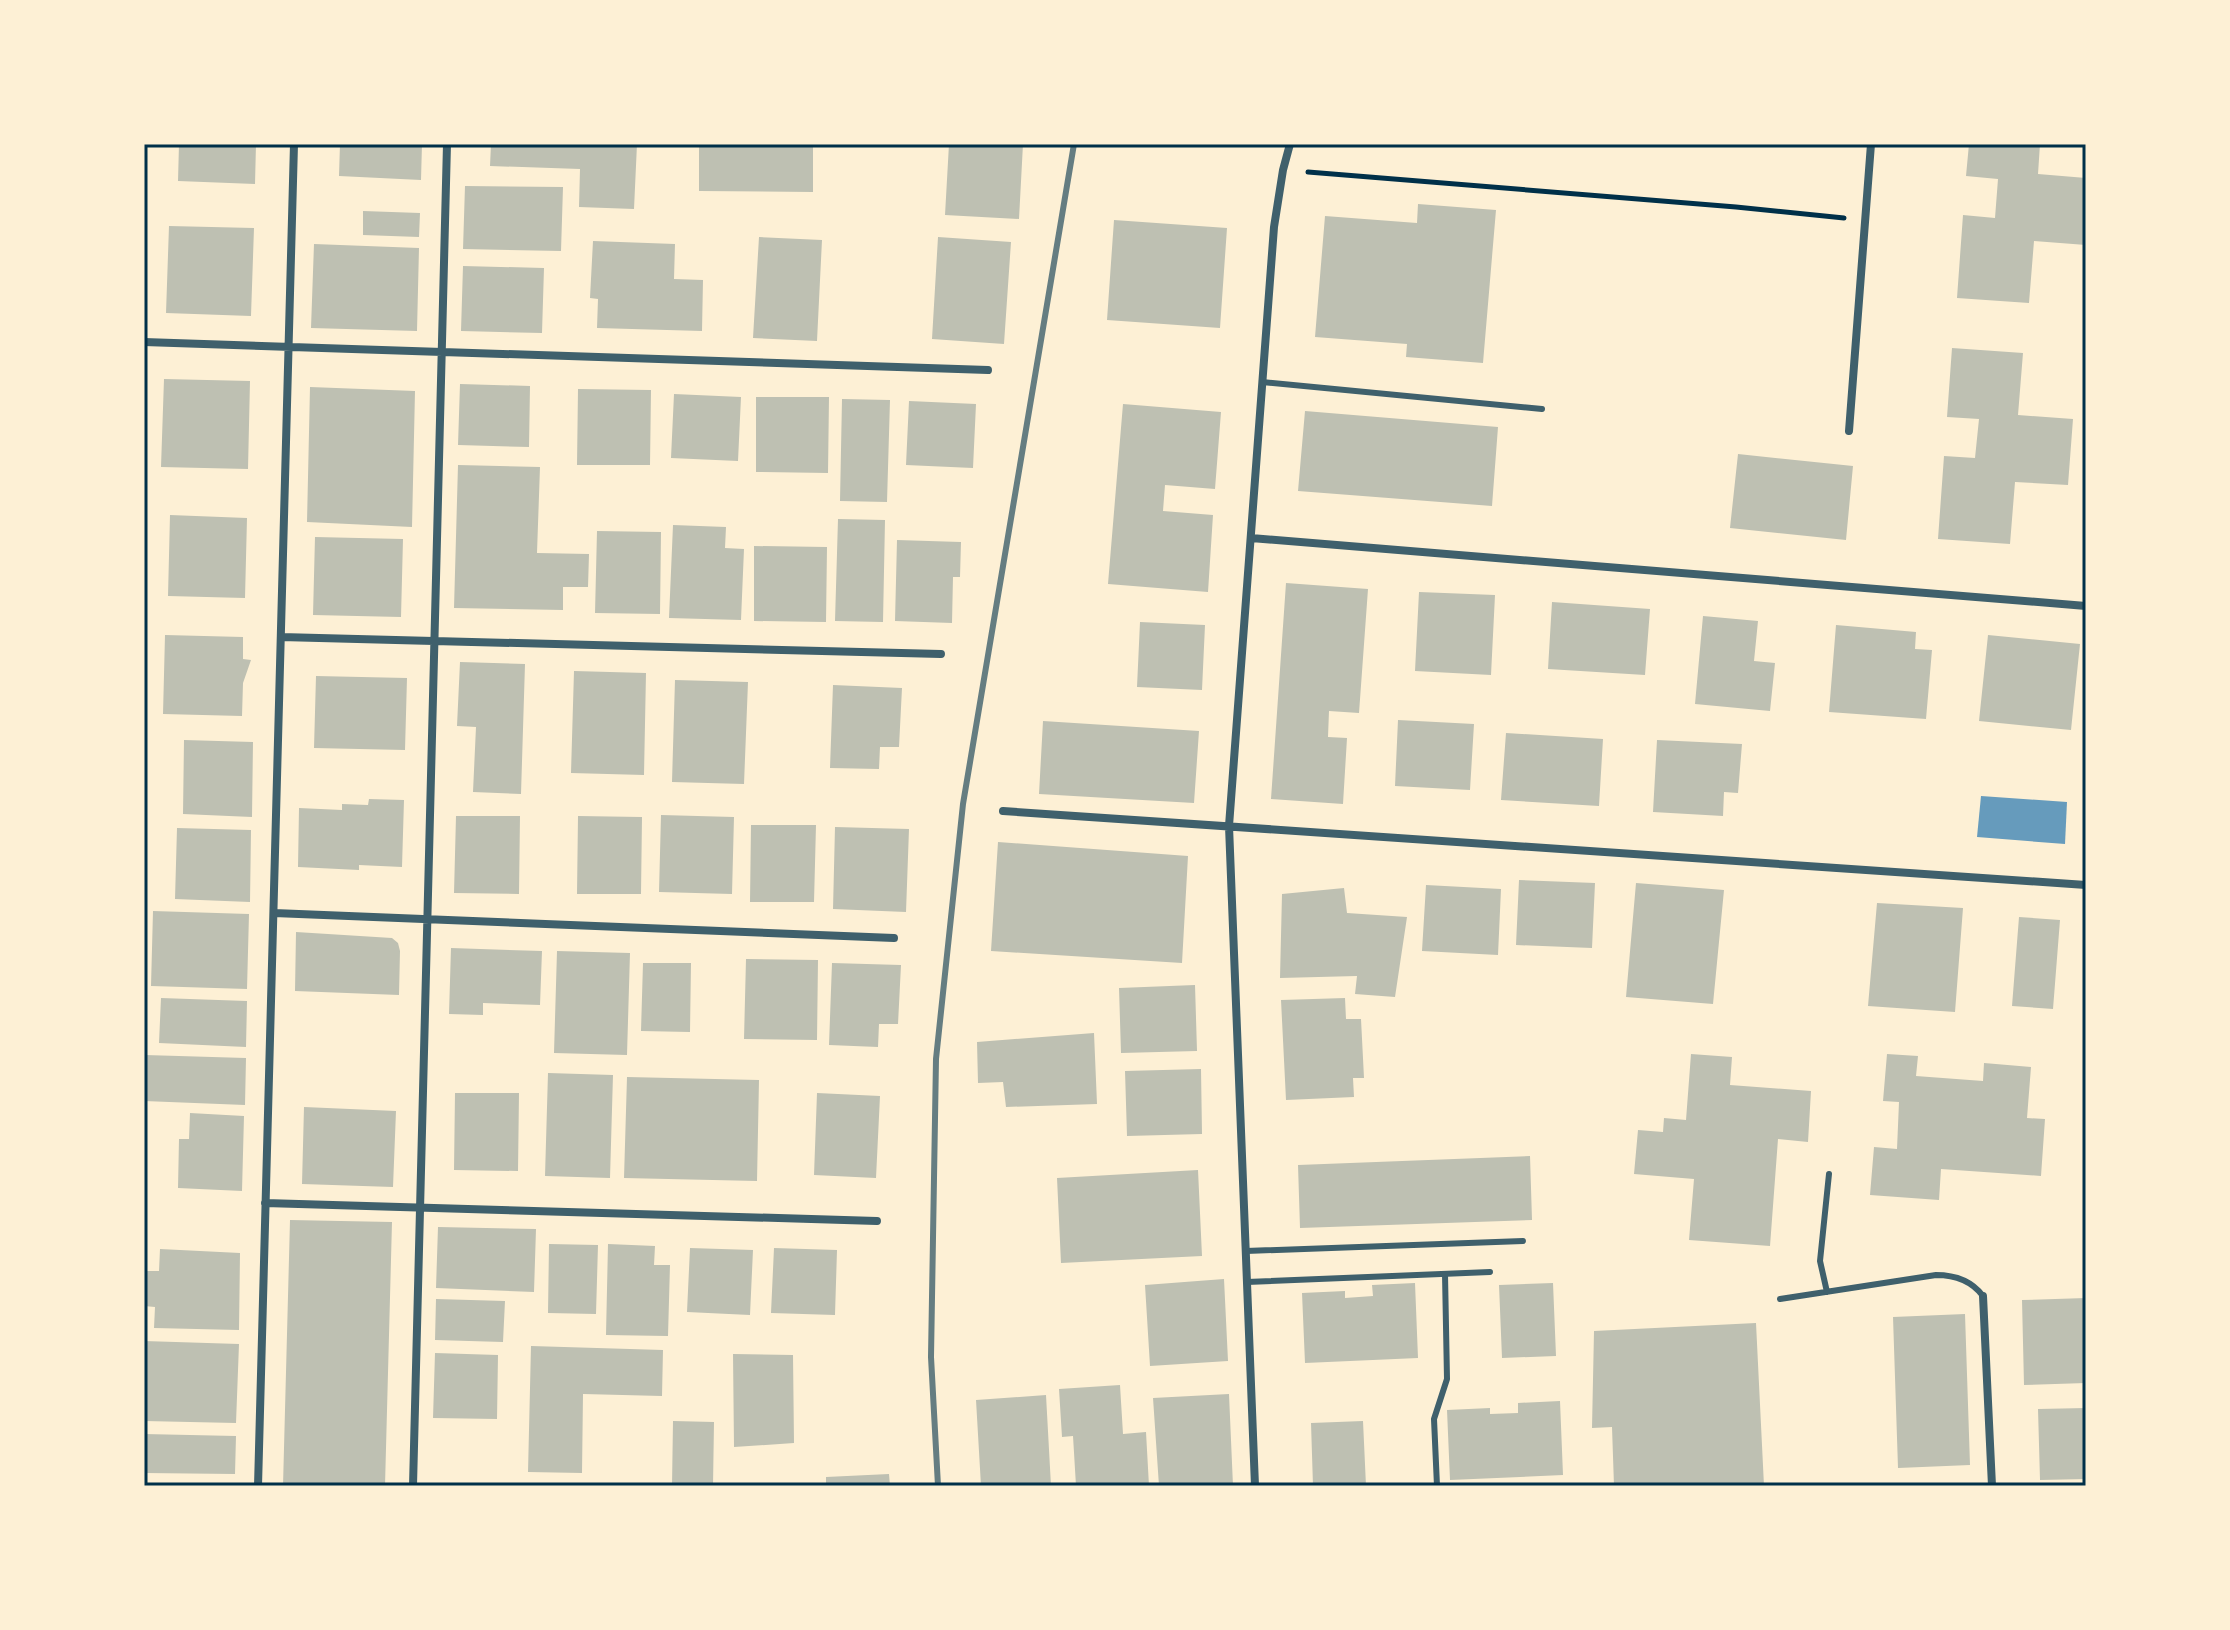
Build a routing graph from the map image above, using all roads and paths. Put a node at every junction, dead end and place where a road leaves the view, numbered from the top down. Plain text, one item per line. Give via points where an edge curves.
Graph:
1 (294, 144) edge
2 (447, 144) edge
3 (1290, 144) edge
4 (1871, 144) edge
5 (1283, 170) junction
6 (1865, 220) junction
7 (144, 342) edge
8 (288, 347) junction
9 (442, 352) junction
10 (988, 370) dead end
11 (1262, 382) junction
12 (1542, 409) dead end
13 (1849, 431) dead end
14 (1251, 538) junction
15 (2086, 606) edge
16 (281, 637) junction
17 (434, 641) junction
18 (941, 654) dead end
19 (1003, 811) dead end
20 (1229, 826) junction
21 (2086, 885) edge
22 (274, 913) junction
23 (427, 919) junction
24 (894, 938) dead end
25 (1829, 1174) dead end
26 (265, 1203) junction
27 (420, 1208) junction
28 (877, 1221) dead end
29 (1523, 1241) dead end
30 (1246, 1251) junction
31 (1490, 1272) dead end
32 (1445, 1274) junction
33 (1247, 1282) junction
34 (1827, 1292) junction
35 (1983, 1296) joint
36 (1780, 1299) dead end
37 (258, 1486) edge
38 (413, 1486) edge
39 (1255, 1486) edge
40 (1437, 1486) edge
41 (1992, 1486) edge

1 - 8 street
2 - 9 street
3 - 5 street
4 - 6 street
5 - 6 path
5 - 11 street
6 - 13 street
7 - 8 street
8 - 9 street
8 - 16 street
9 - 10 street
9 - 17 street
11 - 12 lane
11 - 14 street
14 - 15 street
14 - 20 street
16 - 17 street
16 - 22 street
17 - 18 street
17 - 23 street
19 - 20 street
20 - 21 street
20 - 30 street
22 - 23 street
22 - 26 street
23 - 24 street
23 - 27 street
25 - 34 lane via 1820,1261
26 - 27 street
26 - 37 street
27 - 28 street
27 - 38 street
29 - 30 lane
30 - 33 street
31 - 32 lane
32 - 33 lane
32 - 40 lane via 1447,1379 1434,1419
33 - 39 street
34 - 35 lane via 1949,1275 1970,1283
34 - 36 lane
35 - 41 street

